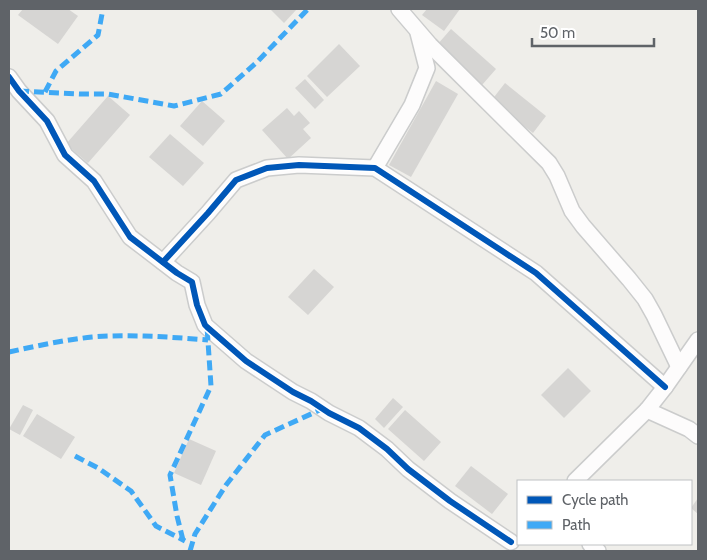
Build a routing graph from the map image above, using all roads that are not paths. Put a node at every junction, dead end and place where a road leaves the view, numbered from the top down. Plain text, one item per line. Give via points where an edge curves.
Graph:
1 (399, 9) edge
2 (418, 31) junction
3 (9, 77) edge
4 (375, 168) junction
5 (162, 262) junction
6 (698, 340) edge
7 (679, 367) junction
8 (665, 387) junction
9 (647, 410) junction
10 (698, 436) edge
11 (576, 480) edge
12 (511, 543) edge

1 - 2 street
2 - 4 street via 427,68 412,105
2 - 7 street via 549,163 572,211 645,299
3 - 5 street via 47,121 65,155 94,181 130,237
4 - 5 street via 299,165 267,168 236,180
4 - 8 street via 536,274
5 - 12 street via 192,282 205,325 246,361 329,414 359,428 450,501
6 - 7 street
7 - 8 street
8 - 9 street
9 - 10 street
9 - 11 street

